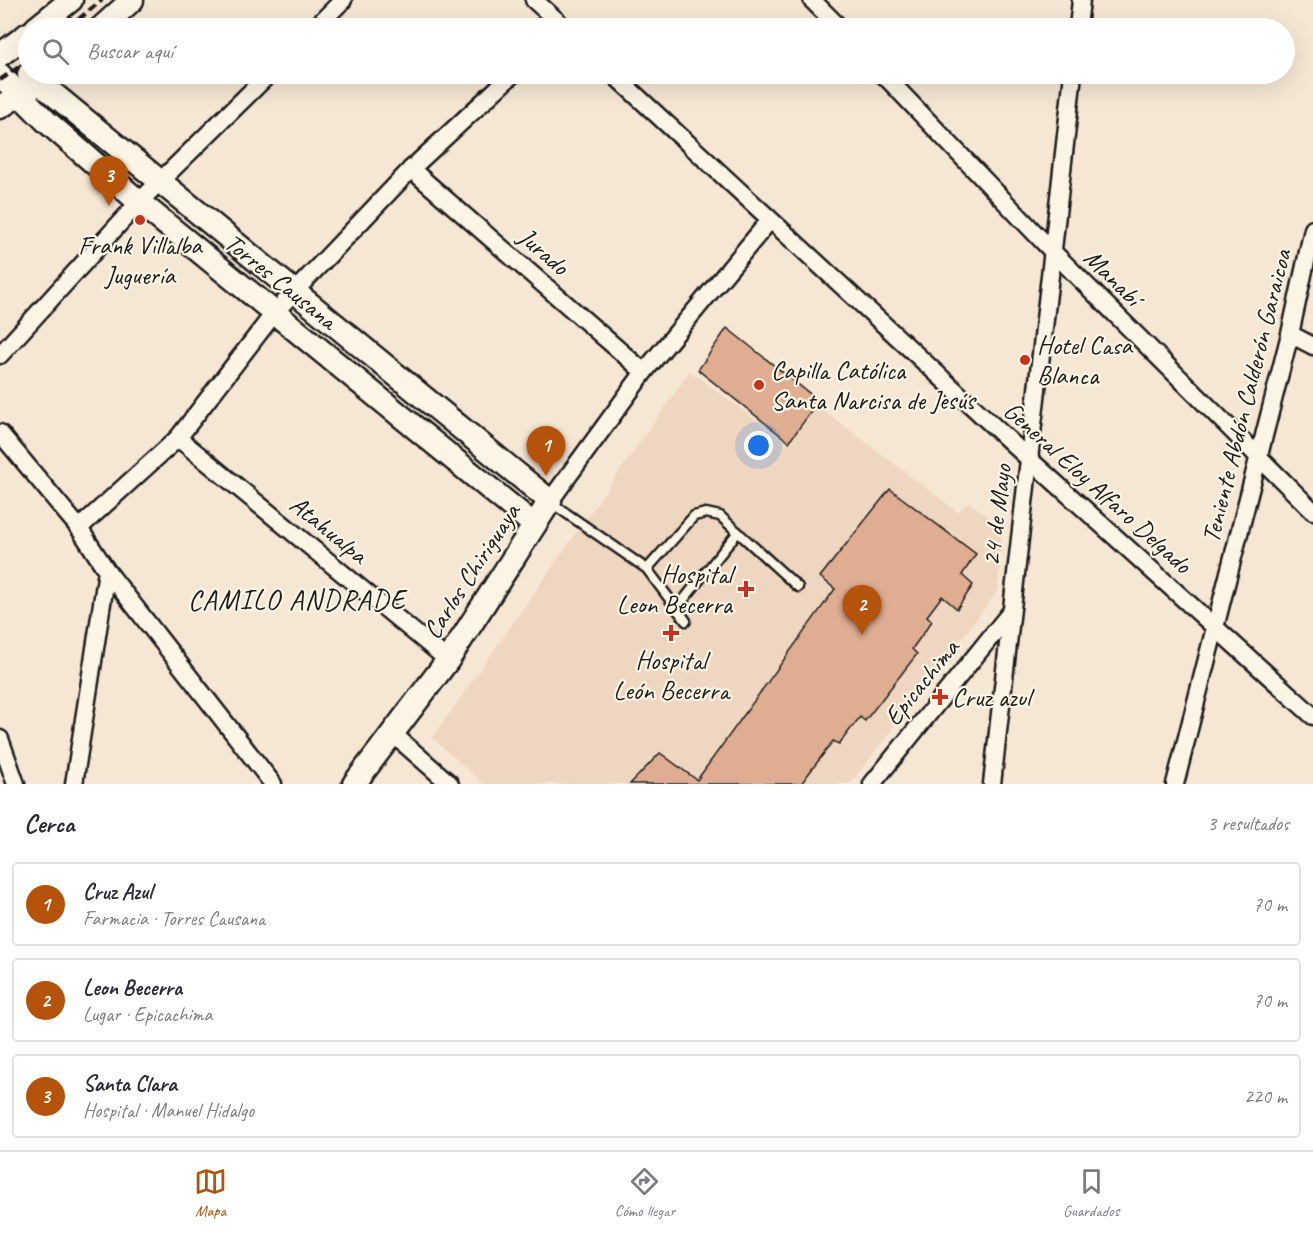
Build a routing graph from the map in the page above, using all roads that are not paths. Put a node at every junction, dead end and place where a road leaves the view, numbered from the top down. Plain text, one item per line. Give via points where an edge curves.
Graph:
1 (71, 0) edge
2 (132, 0) edge
3 (343, 0) edge
4 (534, 0) edge
5 (812, 0) edge
6 (1081, 0) edge
7 (48, 18) edge
8 (112, 18) edge
9 (325, 18) edge
10 (553, 18) edge
11 (830, 18) edge
12 (1079, 18) edge
13 (18, 42) edge
14 (5, 52) edge
15 (18, 65) edge
16 (0, 75) edge
17 (18, 78) edge
18 (28, 84) edge
19 (36, 84) edge
20 (38, 84) edge
21 (259, 84) edge
22 (502, 84) edge
23 (624, 84) edge
24 (893, 84) edge
25 (1072, 84) edge
26 (0, 107) edge
27 (411, 169) junction
28 (159, 183) junction
29 (139, 202) junction
30 (770, 220) junction
31 (1313, 229) edge
32 (1054, 253) junction
33 (294, 291) junction
34 (274, 312) junction
35 (1290, 334) junction
36 (1313, 346) edge
37 (0, 355) edge
38 (644, 372) junction
39 (0, 433) edge
40 (178, 438) junction
41 (1028, 458) junction
42 (1258, 459) junction
43 (550, 501) junction
44 (1313, 511) edge
45 (533, 524) junction
46 (79, 528) junction
47 (738, 532) junction
48 (647, 569) junction
49 (107, 571) junction
50 (798, 587) dead end
51 (677, 608) junction
52 (1010, 613) junction
53 (686, 621) dead end
54 (1214, 628) junction
55 (448, 660) junction
56 (1313, 716) edge
57 (392, 733) junction
58 (0, 739) edge
59 (16, 784) edge
60 (74, 784) edge
61 (273, 784) edge
62 (354, 784) edge
63 (450, 784) edge
64 (872, 784) edge
65 (992, 784) edge
66 (1175, 784) edge

1 - 7 main road
2 - 8 main road
3 - 9 street
4 - 10 street
5 - 11 street
6 - 12 street
13 - 14 main road
14 - 15 main road, Torres Causana
16 - 17 main road, Torres Causana
18 - 26 main road
19 - 29 main road, Torres Causana
20 - 28 main road, Torres Causana
21 - 28 street
22 - 27 street
23 - 30 street, General Eloy Alfaro Delgado
24 - 32 street, Manabí
25 - 32 street, 24 de Mayo
27 - 33 street
27 - 38 street, Jurado
28 - 29 street
28 - 33 main road, Torres Causana
29 - 34 main road, Torres Causana
29 - 37 street
30 - 38 street, Carlos Chiriguaya
30 - 41 street, General Eloy Alfaro Delgado
31 - 35 street, Teniente Abdón Calderón Garaicoa
32 - 41 street, 24 de Mayo
32 - 42 street, Manabí
33 - 34 street
33 - 43 main road, Torres Causana
34 - 40 street
34 - 45 main road, Torres Causana
35 - 36 street
35 - 42 street, Teniente Abdón Calderón Garaicoa
38 - 43 street, Carlos Chiriguaya
39 - 46 street
40 - 46 street
40 - 55 street, Atahualpa
41 - 52 street, 24 de Mayo
41 - 54 street, General Eloy Alfaro Delgado
42 - 44 street, Manabí
42 - 54 street, Teniente Abdón Calderón Garaicoa
43 - 45 main road, Carlos Chiriguaya
43 - 48 lane
45 - 55 main road, Carlos Chiriguaya
46 - 49 street
47 - 48 lane via 720,516 694,516
47 - 50 lane
47 - 51 lane
48 - 51 lane
49 - 60 street
49 - 61 street
51 - 53 lane
52 - 64 street, Epicachima
52 - 65 street, 24 de Mayo
54 - 56 street, General Eloy Alfaro Delgado
54 - 66 street, Teniente Abdón Calderón Garaicoa
55 - 57 main road, Carlos Chiriguaya
57 - 62 main road, Carlos Chiriguaya
57 - 63 street
58 - 59 street

